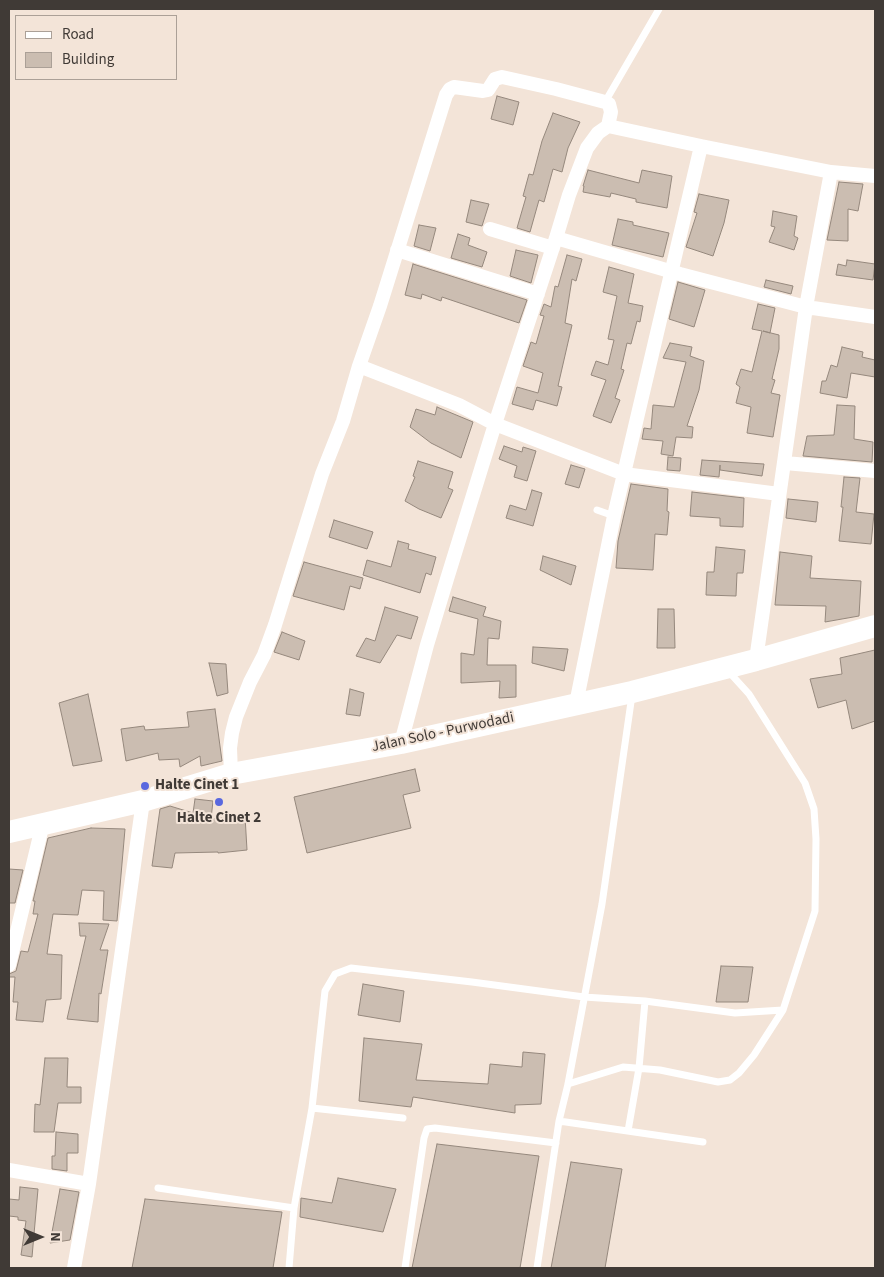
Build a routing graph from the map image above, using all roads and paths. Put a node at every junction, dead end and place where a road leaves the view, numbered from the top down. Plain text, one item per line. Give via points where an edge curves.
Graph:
1 (659, 9) edge
2 (605, 102) junction
3 (608, 126) junction
4 (701, 146) junction
5 (831, 172) junction
6 (875, 176) edge
7 (490, 229) dead end
8 (555, 243) junction
9 (397, 250) junction
10 (672, 271) junction
11 (538, 294) junction
12 (806, 307) junction
13 (875, 317) edge
14 (358, 366) junction
15 (495, 424) junction
16 (785, 463) junction
17 (875, 471) edge
18 (624, 474) junction
19 (779, 494) junction
20 (597, 510) dead end
21 (614, 516) junction
22 (875, 626) edge
23 (756, 660) junction
24 (725, 668) junction
25 (632, 692) junction
26 (576, 704) junction
27 (401, 743) junction
28 (231, 774) junction
29 (143, 801) junction
30 (43, 824) junction
31 (9, 832) edge
32 (9, 965) edge
33 (584, 997) junction
34 (645, 1001) junction
35 (783, 1010) junction
36 (639, 1068) junction
37 (568, 1084) junction
38 (312, 1108) junction
39 (403, 1118) dead end
40 (559, 1121) junction
41 (628, 1131) junction
42 (703, 1142) dead end
43 (556, 1143) junction
44 (9, 1170) edge
45 (89, 1184) junction
46 (158, 1188) dead end
47 (294, 1208) junction
48 (74, 1268) edge
49 (289, 1268) edge
50 (405, 1268) edge
51 (538, 1268) edge

1 - 2 lane
2 - 3 street via 611,112
2 - 9 street via 502,77 483,92 450,89
3 - 4 street
3 - 8 street via 587,148
4 - 5 street
4 - 10 street
5 - 6 street
5 - 12 street
7 - 8 street
8 - 10 street
8 - 11 street
9 - 11 street
9 - 14 street
10 - 12 street
10 - 18 street
11 - 15 street
12 - 13 street
12 - 16 street
14 - 15 street via 459,405
14 - 28 street via 343,421 322,474 275,625 236,717 230,748
15 - 18 street
15 - 27 street via 427,645
16 - 17 street
16 - 19 street
18 - 19 street
18 - 21 street
19 - 23 street
20 - 21 lane
21 - 26 street
22 - 23 main road, Jalan Solo - Purwodadi
23 - 24 main road, Jalan Solo - Purwodadi
24 - 25 main road, Jalan Solo - Purwodadi
24 - 35 lane via 749,694 805,783 814,808 815,911
25 - 26 main road, Jalan Solo - Purwodadi
25 - 33 lane via 602,904
26 - 27 main road, Jalan Solo - Purwodadi
27 - 28 main road, Jalan Solo - Purwodadi
28 - 29 main road, Jalan Solo - Purwodadi
29 - 30 main road, Jalan Solo - Purwodadi
29 - 45 street
30 - 31 main road, Jalan Solo - Purwodadi
30 - 32 street
33 - 34 lane
33 - 37 lane
33 - 38 lane via 351,968 335,974 325,992
34 - 35 lane via 735,1013
34 - 36 lane
35 - 36 lane via 754,1054 730,1080 718,1082
36 - 37 lane via 623,1066
36 - 41 lane
37 - 40 lane
38 - 39 lane
38 - 47 lane
40 - 41 lane
40 - 43 lane
41 - 42 lane
43 - 50 lane via 427,1129
43 - 51 lane
44 - 45 street
45 - 48 street
46 - 47 lane
47 - 49 lane

